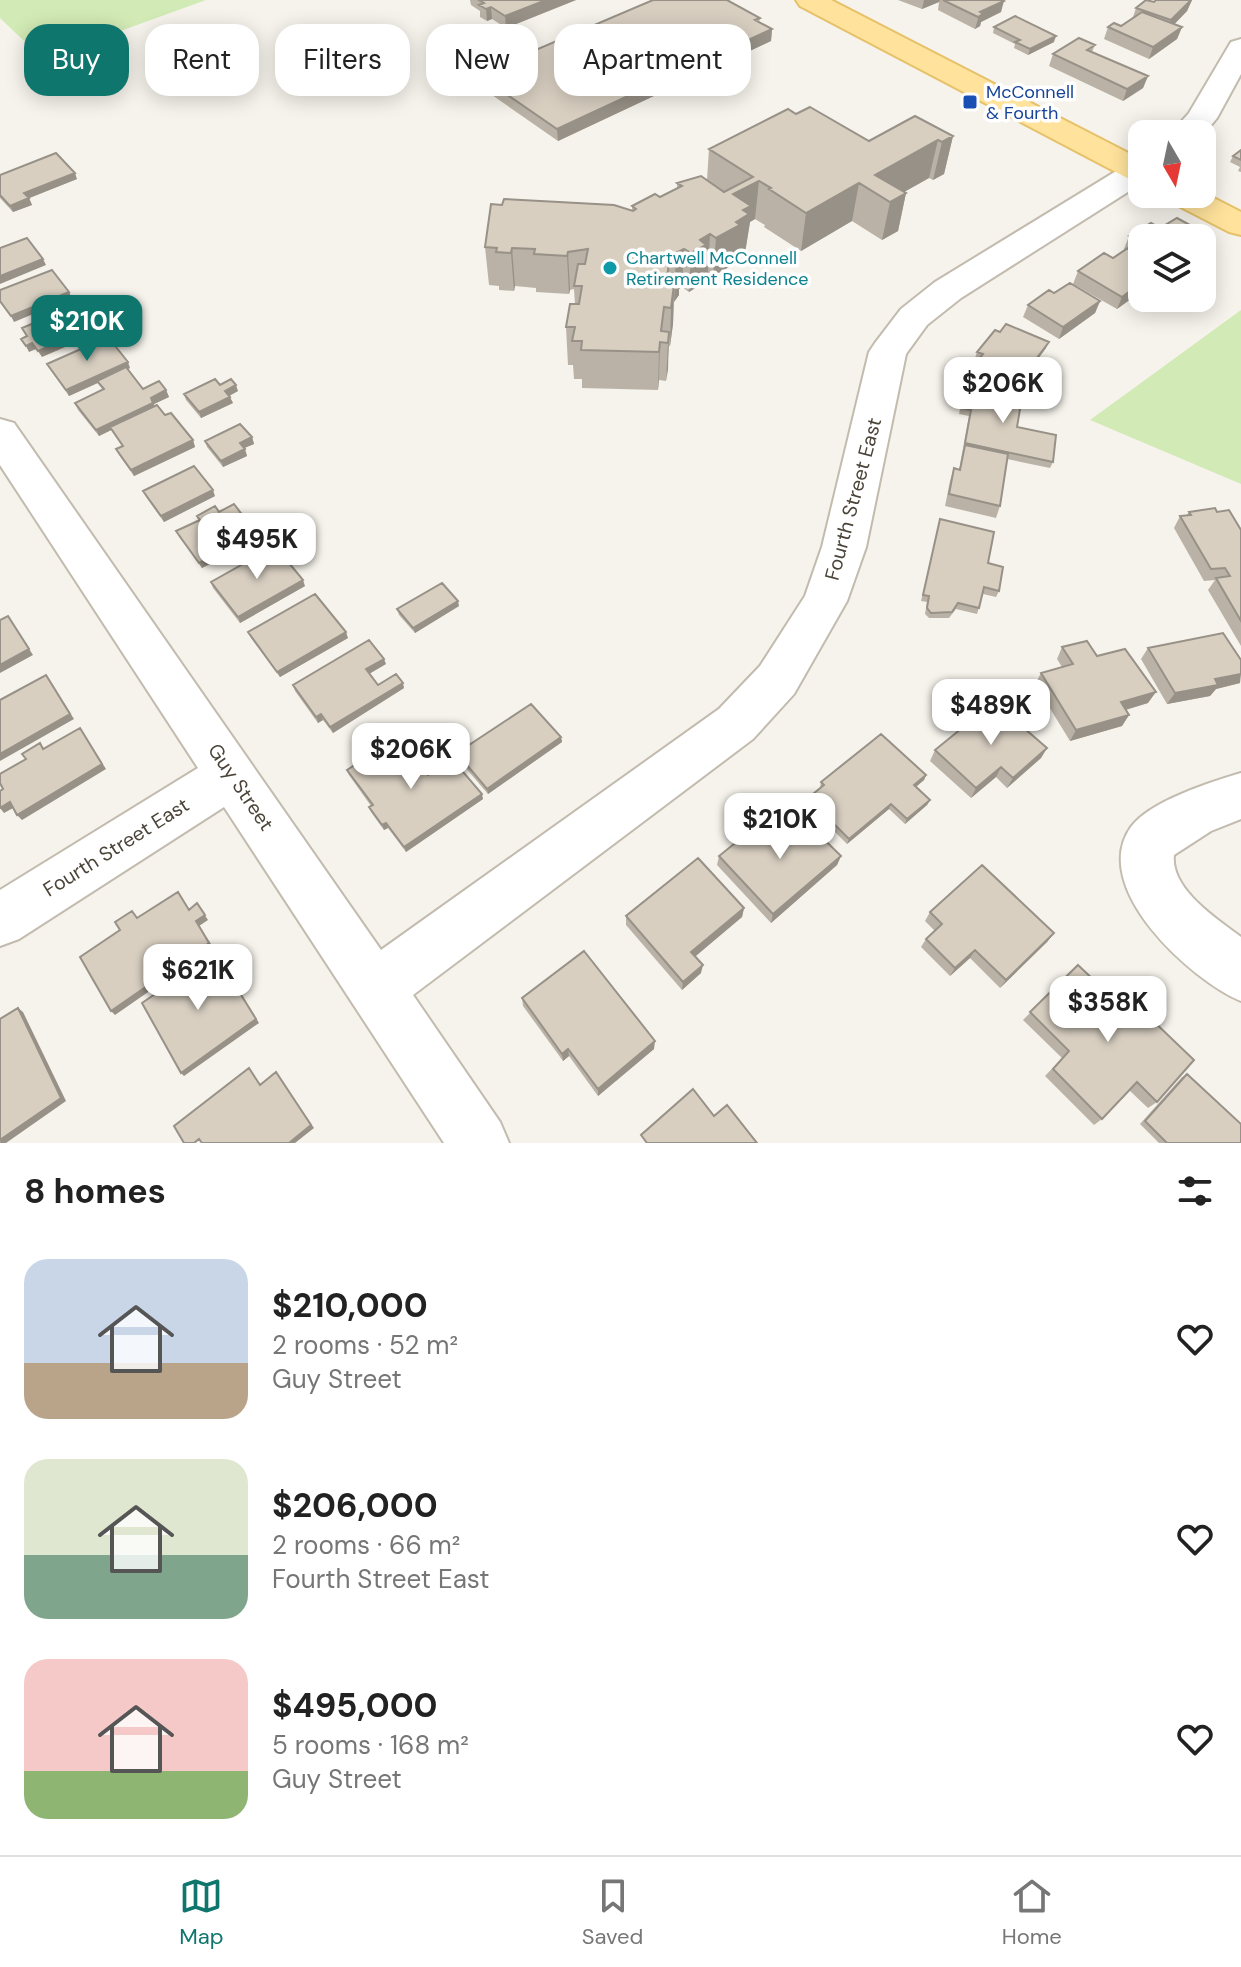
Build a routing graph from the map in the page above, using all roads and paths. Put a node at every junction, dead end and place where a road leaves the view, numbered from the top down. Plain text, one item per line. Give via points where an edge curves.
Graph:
1 (810, 0) edge
2 (1241, 48) edge
3 (1200, 120) edge
4 (1128, 164) edge
5 (1128, 179) edge
6 (1208, 208) edge
7 (1241, 225) edge
8 (0, 433) edge
9 (232, 774) junction
10 (1241, 796) edge
11 (0, 920) edge
12 (1241, 973) edge
13 (375, 989) junction
14 (479, 1143) edge

1 - 4 main road
2 - 3 street
5 - 13 street, Fourth Street East via 948,290 914,317 888,352 844,547 825,601 777,680 747,713
6 - 7 main road
8 - 9 street, Guy Street
9 - 11 street, Fourth Street East
9 - 13 street, Guy Street
10 - 12 street via 1162,832 1150,843 1147,869 1156,893 1175,915
13 - 14 street, Guy Street

